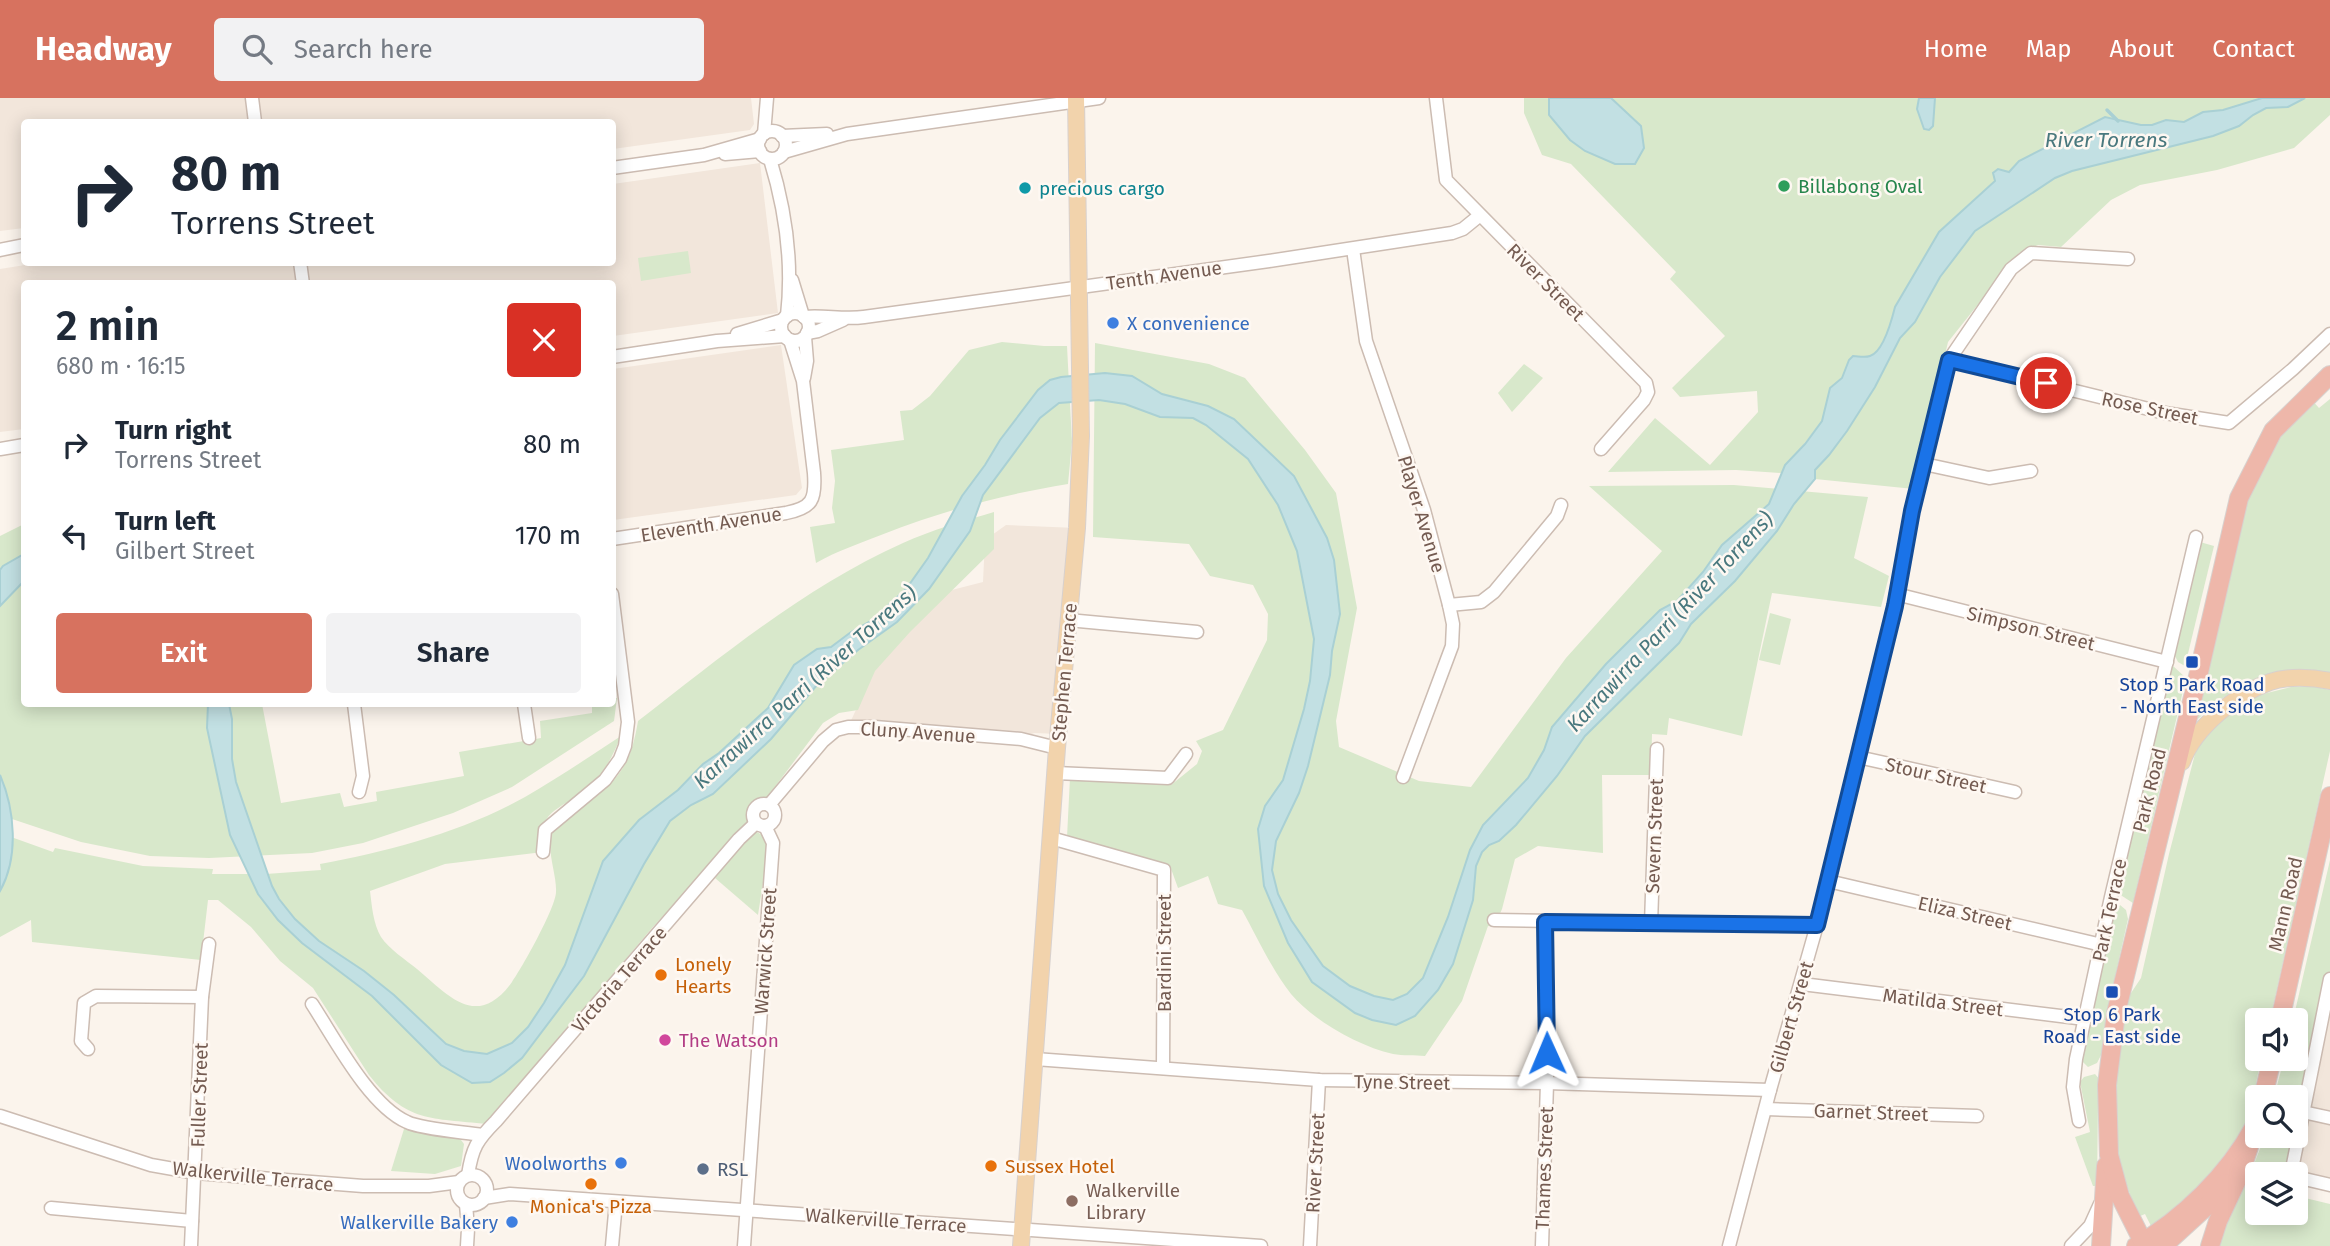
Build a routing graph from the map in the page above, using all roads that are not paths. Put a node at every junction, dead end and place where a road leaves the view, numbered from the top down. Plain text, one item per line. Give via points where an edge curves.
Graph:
1 (252, 98) edge
2 (768, 98) edge
3 (1099, 98) edge
4 (1436, 98) edge
5 (1076, 100) edge
6 (255, 119) edge
7 (772, 145) junction
8 (616, 167) edge
9 (1479, 216) junction
10 (21, 246) edge
11 (1353, 248) junction
12 (0, 250) edge
13 (2128, 259) dead end
14 (790, 273) junction
15 (1078, 286) junction
16 (804, 316) junction
17 (785, 318) junction
18 (844, 320) junction
19 (2330, 334) edge
20 (806, 335) junction
21 (788, 338) junction
22 (717, 341) junction
23 (616, 356) edge
24 (1949, 360) junction
25 (2330, 375) edge
26 (803, 380) junction
27 (21, 446) edge
28 (0, 449) edge
29 (1601, 449) dead end
30 (1924, 464) junction
31 (2031, 471) dead end
32 (1561, 505) dead end
33 (2196, 537) dead end
34 (616, 538) edge
35 (1896, 594) junction
36 (1450, 605) junction
37 (1068, 620) junction
38 (616, 625) edge
39 (1197, 632) dead end
40 (2167, 662) junction
41 (2330, 681) edge
42 (354, 707) edge
43 (524, 707) edge
44 (529, 738) dead end
45 (1058, 748) junction
46 (1657, 748) dead end
47 (1186, 754) dead end
48 (1858, 757) junction
49 (1056, 773) junction
50 (1404, 776) dead end
51 (359, 792) dead end
52 (2015, 792) dead end
53 (2330, 797) edge
54 (2168, 800) junction
55 (769, 805) joint
56 (761, 824) junction
57 (1051, 838) junction
58 (543, 852) dead end
59 (1828, 881) junction
60 (1494, 920) dead end
61 (1545, 922) junction
62 (1651, 924) junction
63 (1817, 925) junction
64 (209, 944) dead end
65 (2102, 945) junction
66 (2330, 979) edge
67 (1802, 984) junction
68 (202, 997) junction
69 (312, 1004) dead end
70 (2283, 1008) edge
71 (2085, 1019) junction
72 (88, 1049) dead end
73 (1035, 1059) junction
74 (1163, 1068) junction
75 (1319, 1080) junction
76 (1547, 1083) junction
77 (2308, 1087) edge
78 (1770, 1090) junction
79 (1766, 1109) junction
80 (2308, 1113) edge
81 (0, 1116) edge
82 (1977, 1116) dead end
83 (2330, 1118) edge
84 (2079, 1121) dead end
85 (482, 1135) junction
86 (2108, 1139) junction
87 (2245, 1140) edge
88 (2245, 1144) edge
89 (2248, 1148) edge
90 (196, 1173) junction
91 (2308, 1180) edge
92 (2330, 1185) edge
93 (2105, 1189) junction
94 (472, 1190) junction
95 (616, 1202) junction
96 (51, 1208) dead end
97 (747, 1210) junction
98 (192, 1222) junction
99 (1022, 1229) junction
100 (2141, 1245) edge
101 (191, 1246) edge
102 (467, 1246) edge
103 (612, 1246) edge
104 (744, 1246) edge
105 (1021, 1246) edge
106 (1261, 1246) edge
107 (1310, 1246) edge
108 (1542, 1246) edge
109 (1729, 1246) edge
110 (2071, 1246) edge
111 (2101, 1246) edge
112 (2163, 1246) edge
113 (2210, 1246) edge

1 - 6 street
2 - 7 street
3 - 5 street
4 - 9 street, River Street via 1446,180
5 - 7 street
5 - 15 main road, Stephen Terrace
7 - 8 street via 746,154
7 - 14 street via 782,172
9 - 11 street, Tenth Avenue via 1460,231
9 - 29 street, River Street via 1646,383 1644,400
10 - 12 street
11 - 15 street, Tenth Avenue
11 - 36 street, Player Avenue via 1366,341 1424,510
13 - 24 street, Gilbert Street via 2031,253 2011,269
14 - 16 street
14 - 17 street
15 - 18 street, Tenth Avenue
15 - 37 main road, Stephen Terrace via 1081,436
16 - 17 street via 795,313
16 - 18 street, Tenth Avenue
16 - 20 street via 809,326
17 - 21 street via 782,328
17 - 22 street
18 - 20 street, Tenth Avenue
19 - 24 street, Rose Street via 2229,423 2165,413
20 - 21 street via 798,340
20 - 26 street
21 - 22 street
21 - 26 street
22 - 23 street
24 - 30 street, Gilbert Street
25 - 54 highway, Park Road via 2273,431 2239,498
26 - 34 street, Eleventh Avenue via 815,487 808,506
27 - 28 street
30 - 31 street via 1989,478
30 - 35 street, Gilbert Street
32 - 36 street via 1557,516 1494,592 1481,602
33 - 40 street, Park Terrace
35 - 40 street, Simpson Street
35 - 48 street, Gilbert Street
36 - 50 street, Player Avenue via 1452,646
37 - 39 street
37 - 45 main road, Stephen Terrace
38 - 58 street via 628,722 625,746 605,780 545,830
40 - 65 street, Park Terrace
41 - 54 main road via 2271,682 2224,707 2187,748
42 - 51 street via 363,776
43 - 44 street
45 - 49 main road, Stephen Terrace
45 - 55 street, Cluny Avenue via 1021,739 848,727 822,741
46 - 62 street, Severn Street
47 - 49 street via 1168,778
48 - 52 street, Stour Street
48 - 59 street, Gilbert Street
49 - 57 main road, Stephen Terrace
53 - 70 highway, Mann Road
54 - 86 highway, Park Road via 2116,1013 2107,1085
55 - 56 street, Victoria Terrace via 755,808 753,816
56 - 85 street, Victoria Terrace via 731,849
56 - 97 street, Warwick Street via 773,843
57 - 73 main road, Stephen Terrace
57 - 74 street, Bardini Street via 1164,870
59 - 63 street, Gilbert Street
59 - 65 street, Eliza Street
60 - 61 street
61 - 62 street
61 - 76 street, Thames Street
62 - 63 street
63 - 67 street, Gilbert Street
64 - 68 street, Fuller Street
65 - 71 street, Park Terrace
66 - 77 street
67 - 71 street, Matilda Street
67 - 78 street, Gilbert Street
68 - 72 street via 96,996 84,1003 81,1041
68 - 90 street, Fuller Street
69 - 85 street via 380,1102 407,1122
71 - 84 street, Park Terrace via 2073,1087
73 - 74 street, Tyne Street
73 - 99 main road, Stephen Terrace
74 - 75 street, Tyne Street
75 - 76 street, Tyne Street
75 - 107 street, River Street
76 - 78 street, Tyne Street
76 - 108 street, Thames Street
78 - 79 street, Gilbert Street
79 - 82 street, Garnet Street
79 - 109 street, Gilbert Street
80 - 83 street
81 - 90 street, Walkerville Terrace via 151,1165
85 - 94 street, Victoria Terrace via 471,1151
86 - 93 highway
86 - 100 highway, Park Road via 2120,1196
87 - 100 highway via 2213,1183
88 - 112 highway via 2214,1199
89 - 113 highway
90 - 94 street, Walkerville Terrace
90 - 98 street, Fuller Street
91 - 92 street
93 - 110 street via 2093,1220
93 - 111 highway
94 - 95 street, Walkerville Terrace
94 - 102 street, Victoria Terrace
95 - 97 street, Walkerville Terrace
95 - 103 street
96 - 98 street
97 - 99 street, Walkerville Terrace
97 - 104 street, Warwick Street
98 - 101 street, Fuller Street
99 - 105 main road, Stephen Terrace
99 - 106 street, Walkerville Terrace

